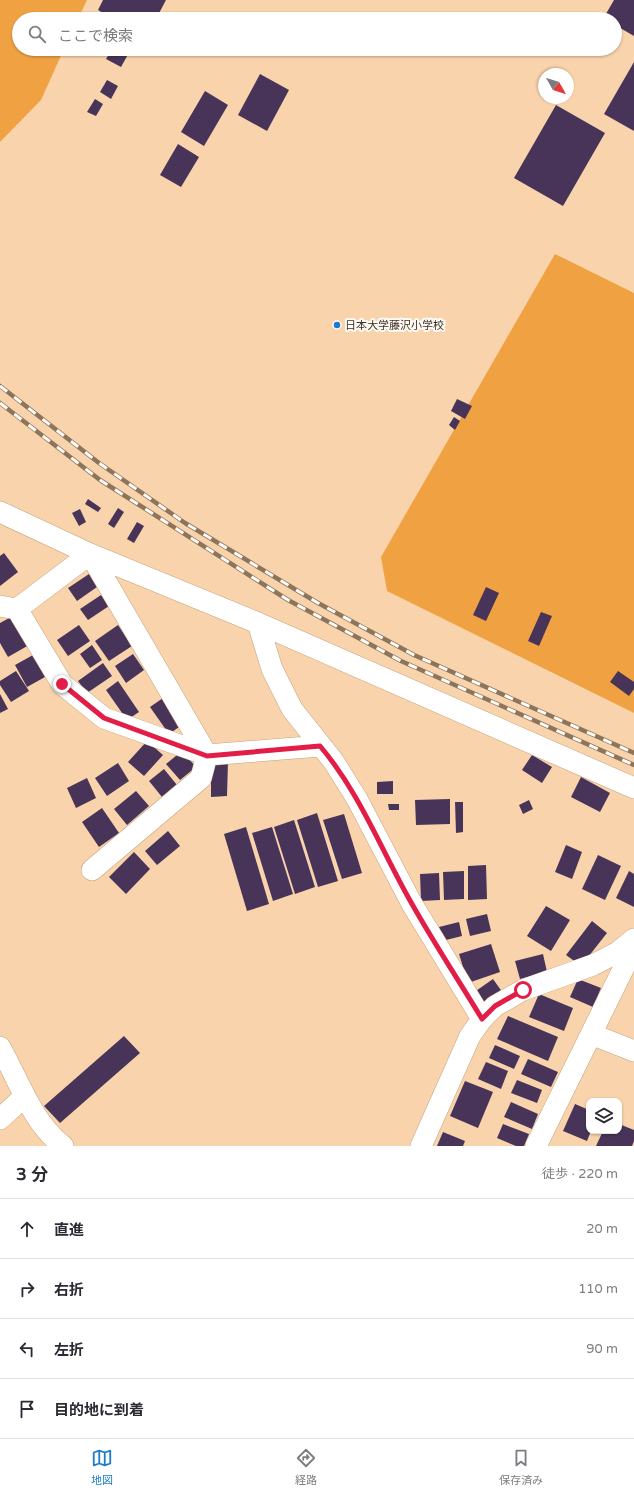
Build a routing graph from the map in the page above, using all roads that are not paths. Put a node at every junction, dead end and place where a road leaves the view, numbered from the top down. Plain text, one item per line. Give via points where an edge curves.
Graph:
1 (0, 512) edge
2 (90, 554) junction
3 (9, 607) edge
4 (258, 623) junction
5 (320, 746) junction
6 (207, 756) junction
7 (634, 788) edge
8 (92, 870) dead end
9 (634, 939) edge
10 (634, 947) edge
11 (482, 1019) junction
12 (591, 1034) junction
13 (0, 1047) edge
14 (634, 1052) edge
15 (25, 1096) junction
16 (0, 1119) edge
17 (542, 1144) edge
18 (63, 1146) edge
19 (421, 1146) edge

1 - 2 street
2 - 3 street
2 - 4 street
2 - 6 street
3 - 6 street via 62,684 104,718
4 - 5 street via 272,669 292,709
4 - 7 street
5 - 6 street
5 - 11 street via 334,762 357,799 412,904
6 - 8 street via 201,778
9 - 11 street via 618,952 593,965 523,990 495,1006
10 - 12 street
11 - 19 street via 470,1036
12 - 14 street
12 - 17 street
13 - 15 street
15 - 16 street
15 - 18 street via 41,1124

